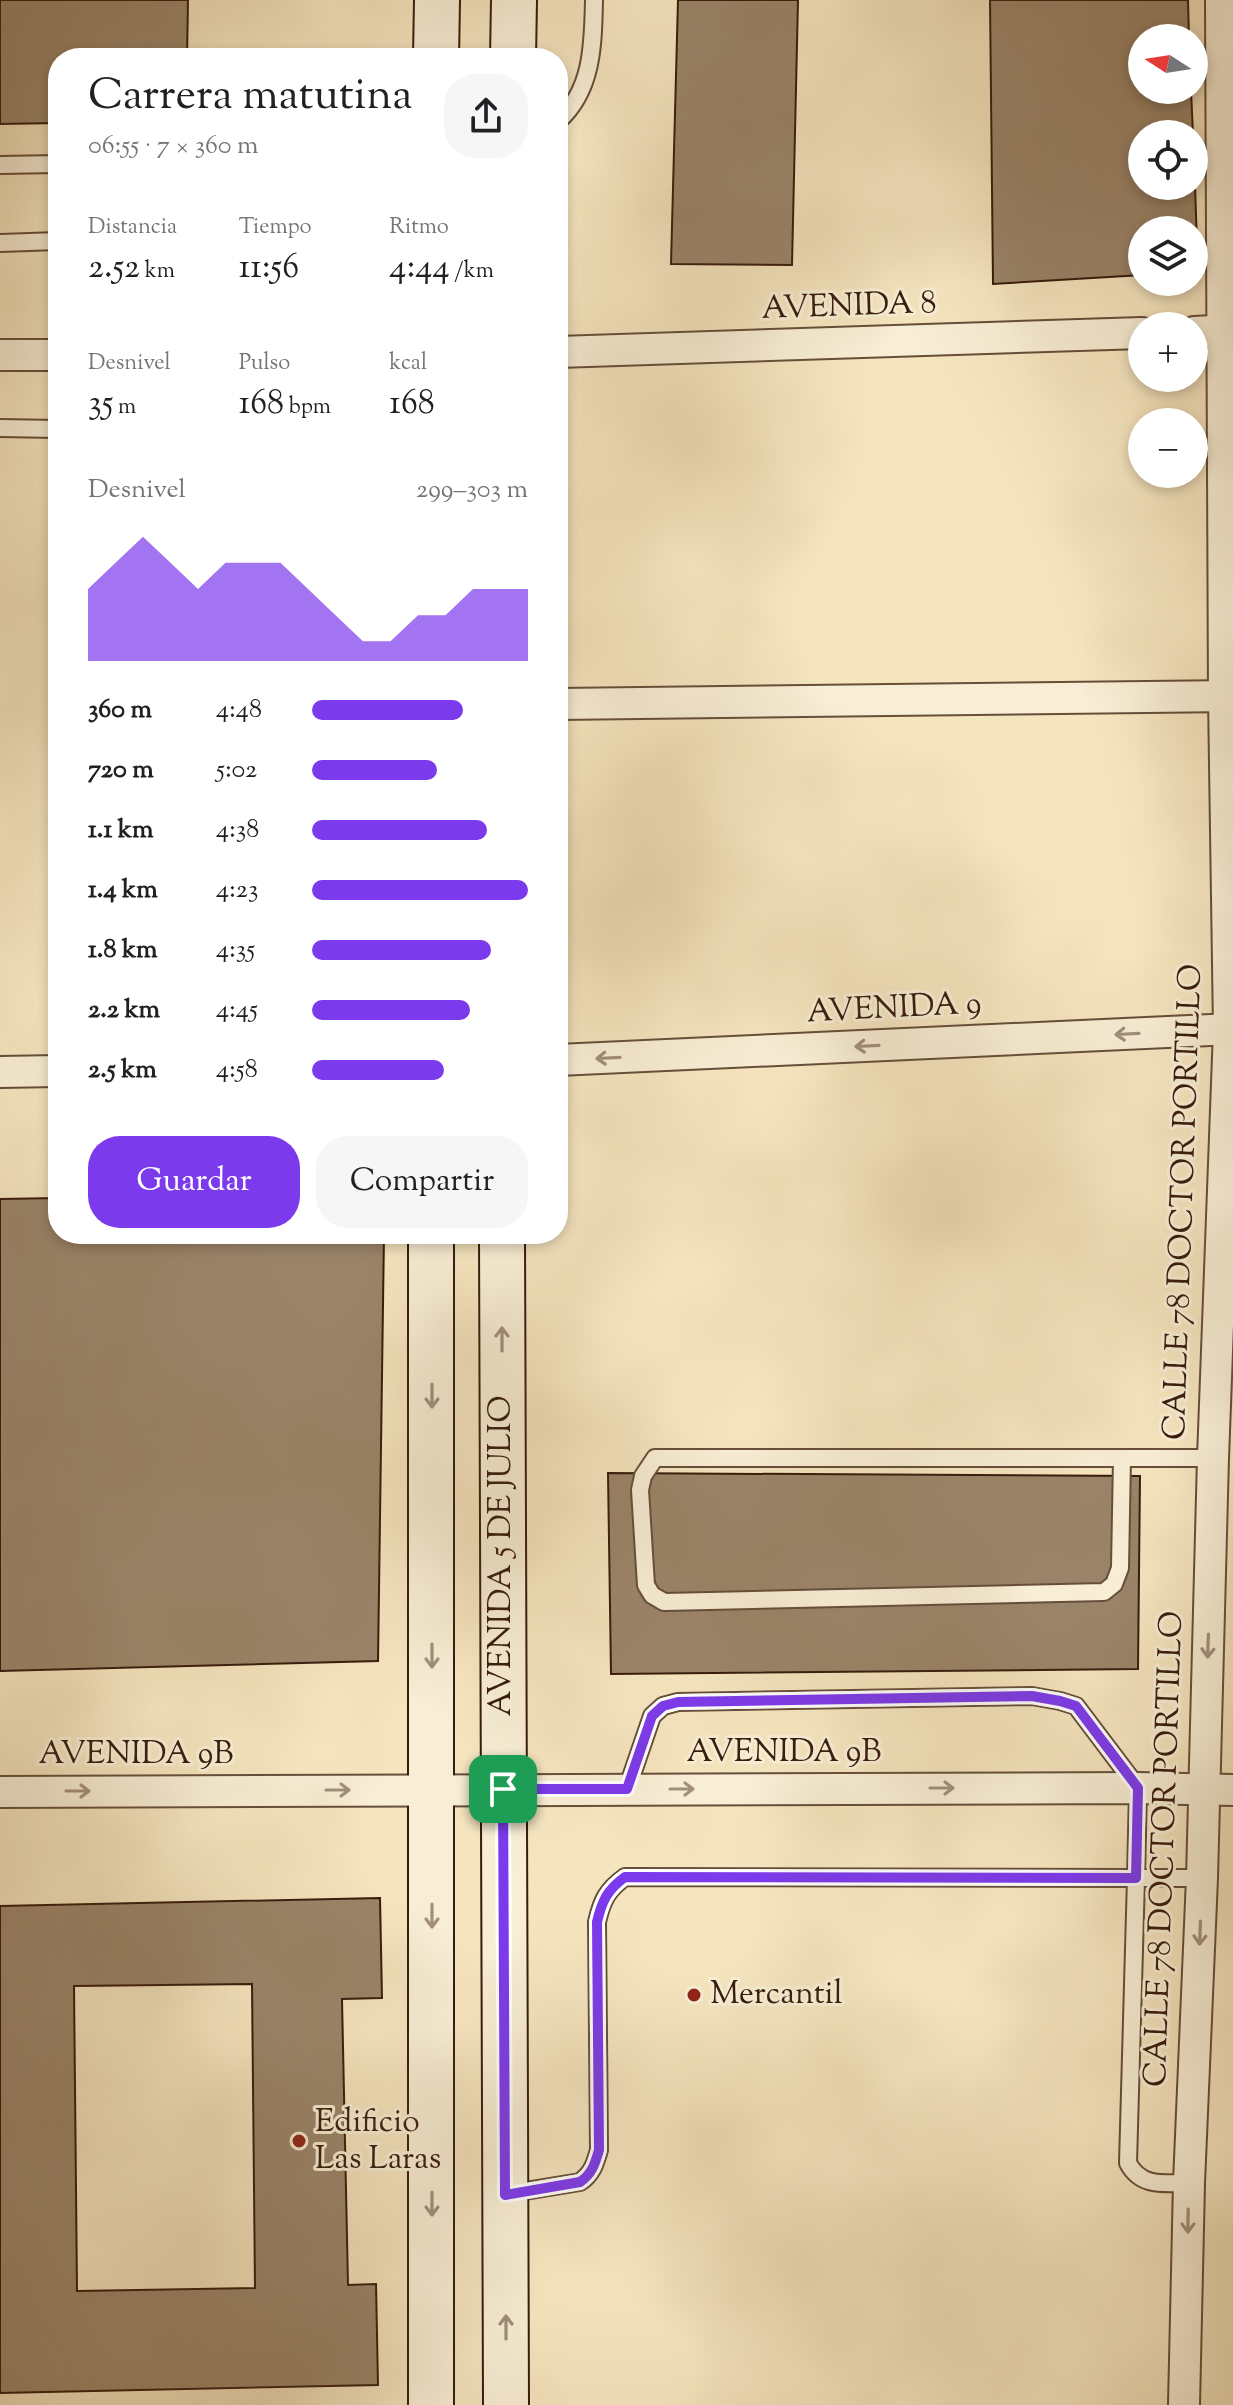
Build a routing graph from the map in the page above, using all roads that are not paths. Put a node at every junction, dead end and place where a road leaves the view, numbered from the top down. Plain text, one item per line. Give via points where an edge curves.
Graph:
1 (437, 0) edge
2 (514, 0) edge
3 (594, 0) edge
4 (1221, 0) edge
5 (436, 48) edge
6 (513, 48) edge
7 (568, 111) edge
8 (48, 164) edge
9 (0, 165) edge
10 (48, 241) edge
11 (0, 243) edge
12 (1217, 331) edge
13 (1128, 333) edge
14 (568, 352) edge
15 (0, 355) edge
16 (48, 355) edge
17 (0, 428) edge
18 (48, 429) edge
19 (1229, 697) edge
20 (568, 704) edge
21 (1231, 1030) edge
22 (568, 1060) edge
23 (48, 1071) edge
24 (0, 1072) edge
25 (431, 1244) edge
26 (502, 1244) edge
27 (1224, 1388) edge
28 (1122, 1458) junction
29 (1213, 1458) junction
30 (1138, 1788) junction
31 (432, 1789) junction
32 (503, 1789) junction
33 (627, 1789) junction
34 (1218, 1790) edge
35 (0, 1792) edge
36 (1136, 1878) junction
37 (1202, 1878) junction
38 (1189, 2183) junction
39 (505, 2195) junction
40 (431, 2405) edge
41 (506, 2405) edge
42 (1184, 2405) edge

1 - 5 main road
2 - 6 main road
3 - 7 lane via 590,64 584,87
4 - 12 street, CALLE 78 DOCTOR PORTILLO
8 - 9 lane
10 - 11 lane
12 - 19 street, CALLE 78 DOCTOR PORTILLO
13 - 14 street, AVENIDA 8
15 - 16 street
17 - 18 lane
19 - 20 street
19 - 21 street, CALLE 78 DOCTOR PORTILLO
21 -> 22 street, AVENIDA 9
21 - 27 street, CALLE 78 DOCTOR PORTILLO
23 - 24 street
25 -> 31 main road
32 -> 26 main road, AVENIDA 5 DE JULIO
27 - 29 street, CALLE 78 DOCTOR PORTILLO
28 - 28 lane via 655,1458 640,1490 646,1585 664,1602 1104,1592 1120,1568
28 - 29 lane
29 -> 34 street, CALLE 78 DOCTOR PORTILLO
33 -> 30 street, AVENIDA 9B
30 - 33 lane via 1076,1706 1032,1696 678,1702 652,1716
30 - 34 street, AVENIDA 9B
30 - 36 lane
31 - 32 street, AVENIDA 9B
35 -> 31 street, AVENIDA 9B
31 -> 40 main road
32 - 33 street, AVENIDA 9B
32 - 39 main road, AVENIDA 5 DE JULIO
34 - 37 street, CALLE 78 DOCTOR PORTILLO
36 - 37 lane
36 - 38 lane via 1128,2163 1145,2180
36 - 39 lane via 625,1877 602,1899 597,1922 599,2150 594,2167 580,2182
37 -> 38 street, CALLE 78 DOCTOR PORTILLO
38 -> 42 street, CALLE 78 DOCTOR PORTILLO
41 -> 39 main road, AVENIDA 5 DE JULIO

